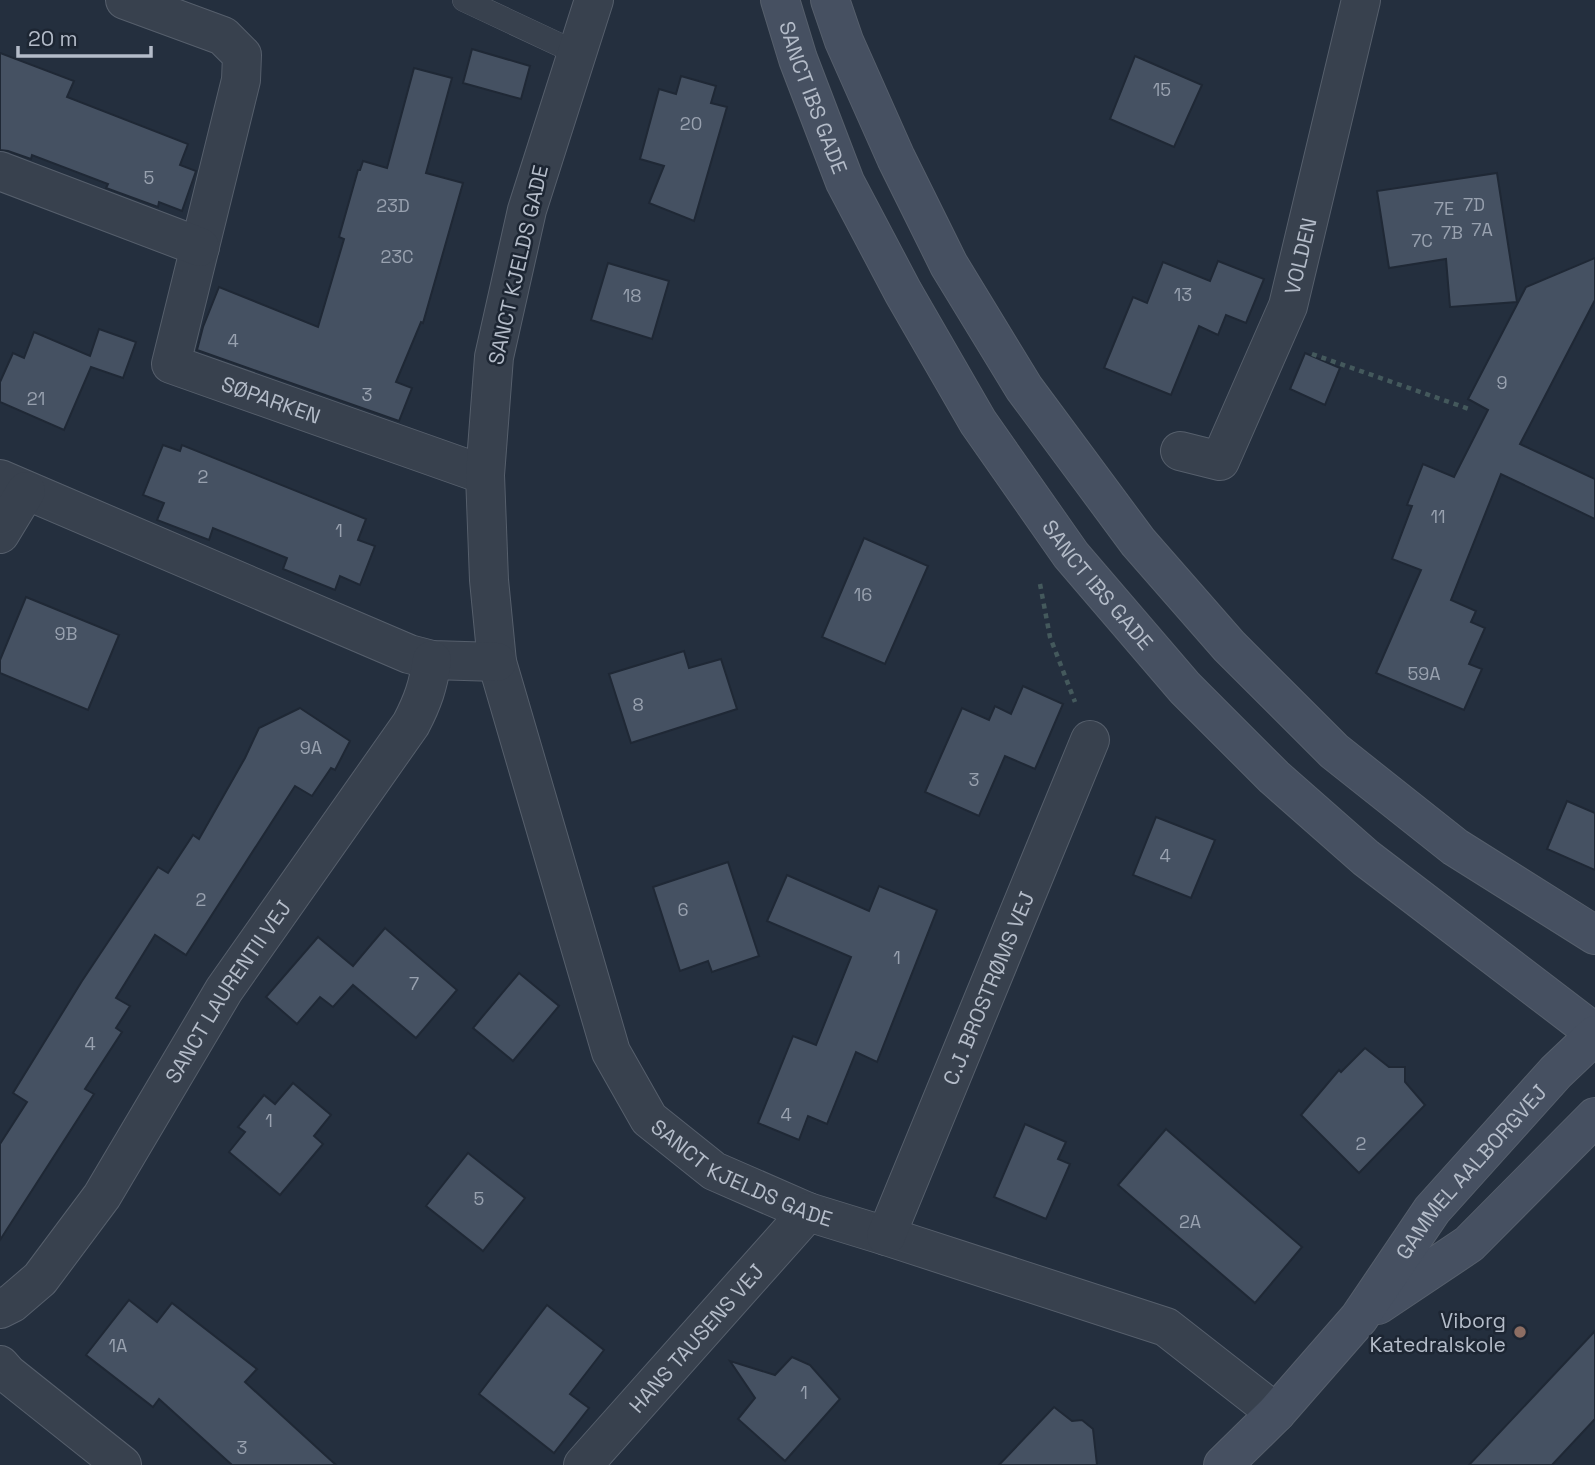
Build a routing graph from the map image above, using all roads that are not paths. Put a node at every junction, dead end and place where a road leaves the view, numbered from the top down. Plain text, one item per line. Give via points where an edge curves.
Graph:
1 (125, 0) edge
2 (464, 0) edge
3 (594, 0) edge
4 (780, 0) edge
5 (830, 0) edge
6 (1361, 0) edge
7 (577, 53) junction
8 (0, 171) edge
9 (200, 247) junction
10 (1180, 451) dead end
11 (485, 475) junction
12 (13, 485) edge
13 (0, 534) edge
14 (432, 660) junction
15 (497, 662) junction
16 (1090, 740) road end
17 (1595, 935) edge
18 (1595, 1034) edge
19 (1595, 1117) edge
20 (808, 1212) junction
21 (886, 1236) junction
22 (0, 1309) edge
23 (1359, 1318) junction
24 (0, 1365) edge
25 (1276, 1413) junction
26 (122, 1465) edge
27 (583, 1465) edge
28 (1223, 1465) edge

1 - 9 street, SØPARKEN via 223,36 242,55 241,80
2 - 7 lane
3 - 7 street, SANCT KJELDS GADE
4 - 18 main road, SANCT IBS GADE via 845,182 978,422 1071,555 1185,688 1275,777 1366,858
5 - 17 main road via 896,158 949,265 1024,388 1138,542 1229,646 1335,751 1455,847
6 - 10 street, VOLDEN via 1288,306 1220,461
7 - 11 street, SANCT KJELDS GADE via 527,210 494,358
8 - 9 street
9 - 11 street, SØPARKEN via 171,363
11 - 15 street, SANCT KJELDS GADE
12 - 13 street
12 - 14 street via 386,646
14 - 15 street
14 - 22 street, SANCT LAURENTII VEJ via 424,700 411,724 224,990 102,1196 40,1279
15 - 20 street, SANCT KJELDS GADE via 611,1052 649,1119 714,1171
16 - 21 street, C.J. BROSTRØMS VEJ
18 - 23 main road, GAMMEL AALBORGVEJ via 1432,1210
19 - 23 main road, GAMMEL AALBORGVEJ via 1469,1244
20 - 21 street, SANCT KJELDS GADE
20 - 27 street, HANS TAUSENS VEJ
21 - 25 street, SANCT KJELDS GADE via 1166,1327
23 - 25 main road, GAMMEL AALBORGVEJ
24 - 26 street
25 - 28 main road, GAMMEL AALBORGVEJ

